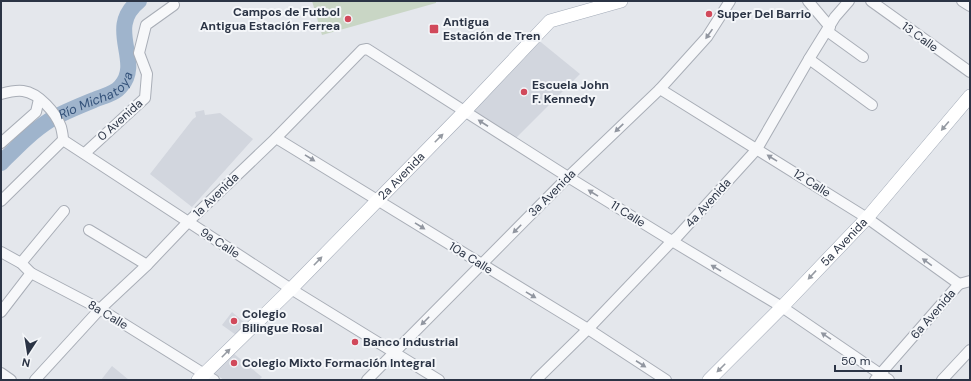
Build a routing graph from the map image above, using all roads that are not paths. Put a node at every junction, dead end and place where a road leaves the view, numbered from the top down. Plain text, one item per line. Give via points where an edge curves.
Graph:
1 (621, 1) edge
2 (730, 1) edge
3 (808, 1) edge
4 (849, 1) edge
5 (871, 1) edge
6 (962, 1) edge
7 (174, 5) dead end
8 (970, 6) edge
9 (828, 29) junction
10 (367, 49) joint
11 (864, 57) dead end
12 (809, 59) junction
13 (970, 72) edge
14 (660, 89) junction
15 (1, 94) edge
16 (970, 96) edge
17 (39, 99) junction
18 (872, 104) dead end
19 (465, 111) junction
20 (276, 138) junction
21 (64, 140) junction
22 (1, 143) edge
23 (758, 149) junction
24 (85, 153) junction
25 (568, 177) junction
26 (378, 200) junction
27 (1, 201) edge
28 (64, 211) dead end
29 (867, 218) junction
30 (188, 222) junction
31 (89, 230) dead end
32 (672, 241) junction
33 (1, 252) edge
34 (21, 263) junction
35 (481, 264) junction
36 (147, 265) junction
37 (31, 273) junction
38 (970, 281) edge
39 (959, 284) junction
40 (291, 289) junction
41 (782, 307) junction
42 (100, 309) junction
43 (1, 312) edge
44 (588, 329) junction
45 (970, 350) edge
46 (394, 352) junction
47 (1, 373) edge
48 (206, 378) edge
49 (882, 378) edge
50 (10, 380) edge
51 (35, 380) edge
52 (367, 380) edge
53 (440, 380) edge
54 (536, 380) edge
55 (666, 380) edge
56 (709, 380) edge
57 (942, 380) edge

1 - 19 main road, 2a Avenida via 550,21
2 -> 14 street, 3a Avenida via 707,37
3 - 9 street
4 - 9 street, 4a Avenida
5 - 13 street, 13 Calle
6 - 8 street
7 - 24 street, 0 Avenida via 146,25 139,53 147,74 145,98
9 - 11 street
9 - 12 street, 4a Avenida
10 - 19 street, 11 Calle
10 - 20 street, 1a Avenida via 362,50
12 - 18 street
12 - 23 street, 4a Avenida
14 - 23 street, 12 Calle
14 -> 25 street, 3a Avenida
15 - 17 street via 18,90 28,92
16 -> 29 main road, 5a Avenida
17 - 21 street via 49,106 61,127
17 - 22 street via 36,112
25 -> 19 street, 11 Calle
26 -> 19 main road, 2a Avenida
20 -> 26 street, 10a Calle
20 - 30 street, 1a Avenida
21 - 24 street, 9a Calle
21 - 27 street
29 -> 23 street, 12 Calle
23 - 32 street, 4a Avenida
24 - 30 street, 9a Calle
32 -> 25 street, 11 Calle
25 -> 35 street, 3a Avenida
26 -> 35 street, 10a Calle
40 -> 26 main road, 2a Avenida
28 - 34 street
39 -> 29 street, 12 Calle
29 -> 41 main road, 5a Avenida
30 - 36 street, 1a Avenida
30 - 40 street, 9a Calle
31 - 36 street
41 -> 32 street, 11 Calle
32 - 44 street, 4a Avenida
33 - 34 street, 8a Calle
34 - 37 street, 8a Calle
35 -> 44 street, 10a Calle
35 -> 46 street, 3a Avenida
36 - 42 street, 1a Avenida
37 - 42 street, 8a Calle
37 - 43 street
38 - 39 street
39 - 49 street, 6a Avenida
40 - 46 street, 9a Calle
48 -> 40 main road, 2a Avenida
49 -> 41 street, 11 Calle
41 -> 56 main road, 5a Avenida
42 - 48 street, 8a Calle
42 - 51 street, 1a Avenida
44 - 54 street, 4a Avenida
44 -> 55 street, 10a Calle
45 - 57 street
46 - 52 street, 3a Avenida
46 - 53 street, 9a Calle
47 - 50 street

